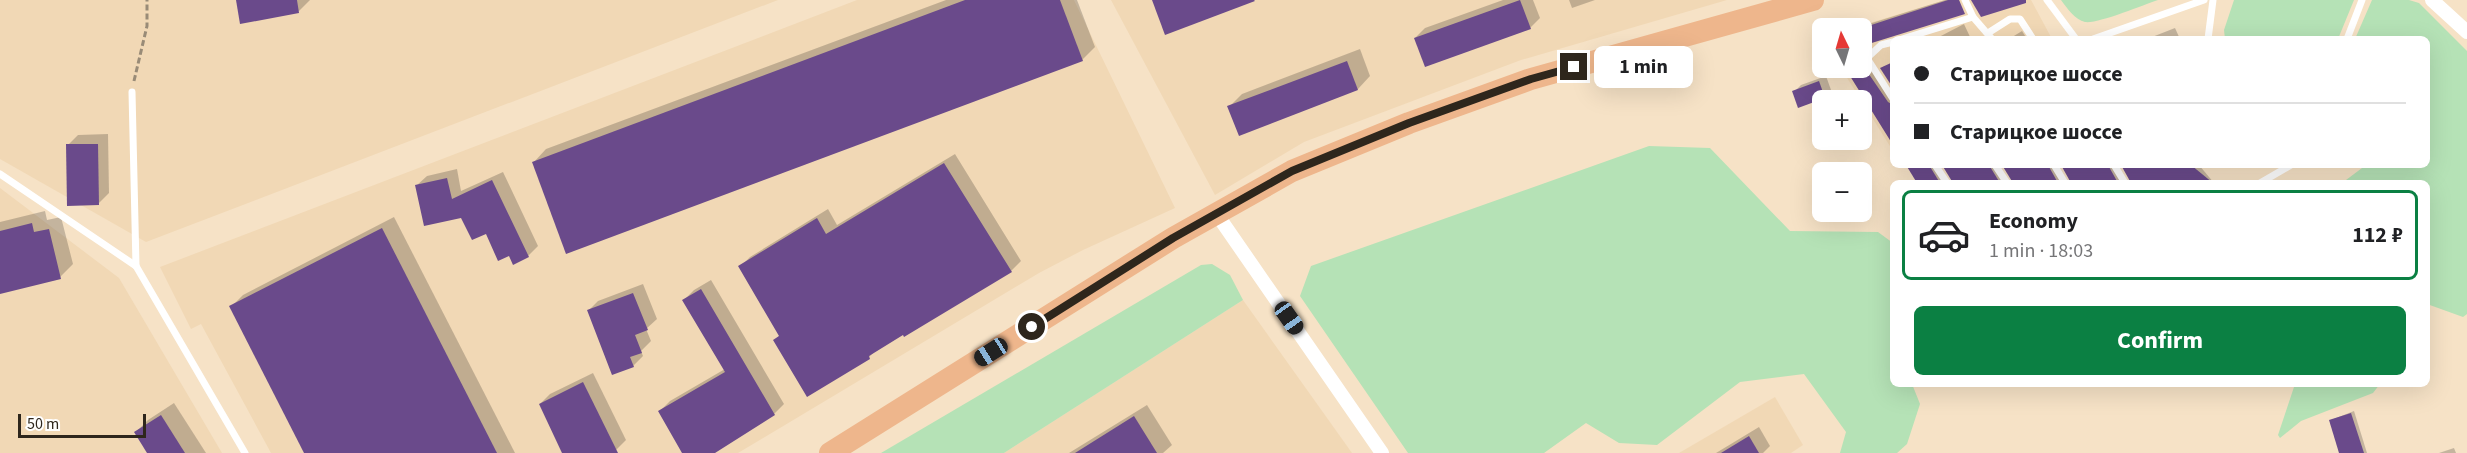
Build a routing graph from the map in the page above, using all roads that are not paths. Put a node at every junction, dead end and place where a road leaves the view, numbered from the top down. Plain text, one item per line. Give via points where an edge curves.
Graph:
1 (1813, 0) edge
2 (1965, 0) edge
3 (2047, 0) edge
4 (2204, 0) edge
5 (2213, 0) edge
6 (2362, 0) edge
7 (2432, 0) edge
8 (1973, 17) junction
9 (2467, 32) edge
10 (1912, 36) edge
11 (1990, 36) edge
12 (2031, 36) edge
13 (2074, 36) edge
14 (2102, 36) edge
15 (2208, 36) edge
16 (2348, 36) edge
17 (1890, 43) edge
18 (132, 92) road end
19 (1890, 94) edge
20 (2286, 168) edge
21 (0, 174) edge
22 (2265, 180) edge
23 (1216, 213) junction
24 (136, 266) junction
25 (245, 453) edge
26 (830, 453) edge
27 (1382, 453) edge

1 - 23 main road via 1531,79 1292,171
2 - 8 lane
3 - 13 lane
4 - 14 lane
5 - 15 lane
6 - 16 lane
7 - 9 street
8 - 10 lane
8 - 11 lane
11 - 12 lane via 2010,19 2020,19
17 - 19 lane via 1881,45 1867,58
18 - 24 lane
20 - 22 lane
21 - 24 lane
23 - 26 main road
23 - 27 street
24 - 25 lane

